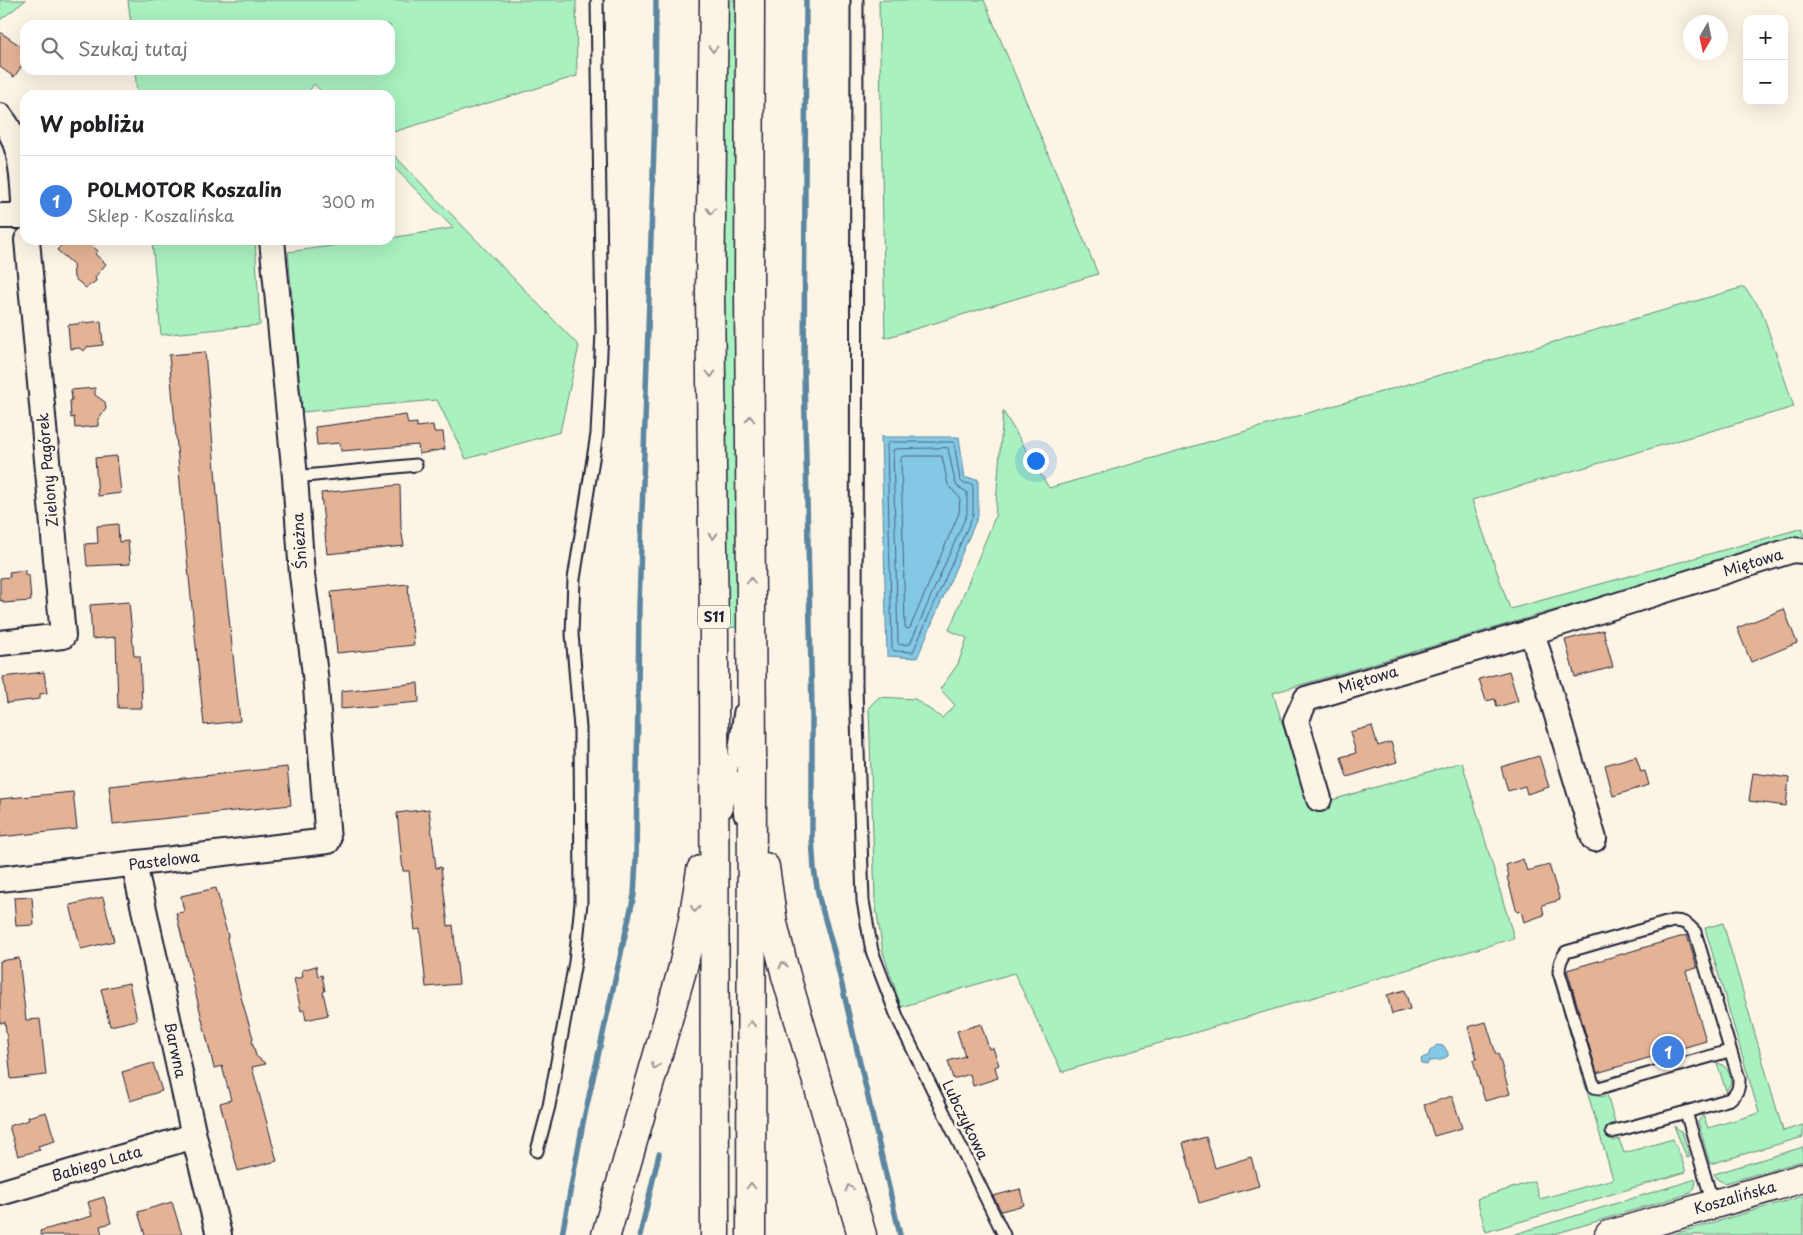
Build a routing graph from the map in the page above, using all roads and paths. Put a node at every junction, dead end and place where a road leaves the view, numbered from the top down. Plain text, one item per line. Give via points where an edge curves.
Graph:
1 (597, 0) edge
2 (714, 0) edge
3 (750, 0) edge
4 (857, 0) edge
5 (0, 116) edge
6 (20, 156) edge
7 (20, 215) edge
8 (0, 216) edge
9 (27, 245) edge
10 (272, 245) edge
11 (416, 465) dead end
12 (295, 477) junction
13 (1803, 551) edge
14 (1532, 632) junction
15 (714, 637) junction
16 (0, 643) edge
17 (733, 759) junction
18 (1319, 799) dead end
19 (1594, 839) dead end
20 (328, 841) joint
21 (134, 864) junction
22 (0, 879) edge
23 (1729, 1051) junction
24 (1686, 1112) junction
25 (1612, 1132) dead end
26 (194, 1136) junction
27 (537, 1151) dead end
28 (1803, 1178) edge
29 (0, 1193) edge
30 (1713, 1204) junction
31 (219, 1235) edge
32 (606, 1235) edge
33 (715, 1235) edge
34 (750, 1235) edge
35 (862, 1235) edge
36 (1004, 1235) edge
37 (1608, 1235) edge

1 - 27 lane via 602,332 597,434 574,579 572,634 580,728 581,904 575,962 549,1106
2 -> 15 main road, S11 via 710,292
17 -> 3 main road, S11 via 751,622
4 - 36 lane, Lubczykowa via 856,688 863,900 872,951 898,1019
5 - 6 street via 8,126
7 - 8 street
9 - 16 street, Zielony Pagórek via 63,636
10 - 12 street, Śnieżna
11 - 12 lane
12 - 20 street, Śnieżna
13 - 14 street, Miętowa via 1793,550
14 - 18 street, Miętowa via 1306,698 1296,721
14 - 19 street
15 - 17 main road, S11
15 - 17 lane
17 -> 32 main road via 685,957
17 - 33 main road, S11 via 715,888
34 -> 17 main road, S11 via 751,889
35 -> 17 main road via 786,976
20 - 21 street, Pastelowa
21 - 22 street, Pastelowa
21 - 26 street, Barwna
23 - 23 lane via 1695,932 1682,921 1566,952 1562,956 1559,972 1594,1087
23 - 24 lane via 1739,1079 1736,1094 1730,1099
24 - 25 lane
24 - 30 lane
26 - 29 street, Babiego Lata
26 - 31 street, Barwna
28 - 30 main road, Koszalińska
30 - 37 main road, Koszalińska

